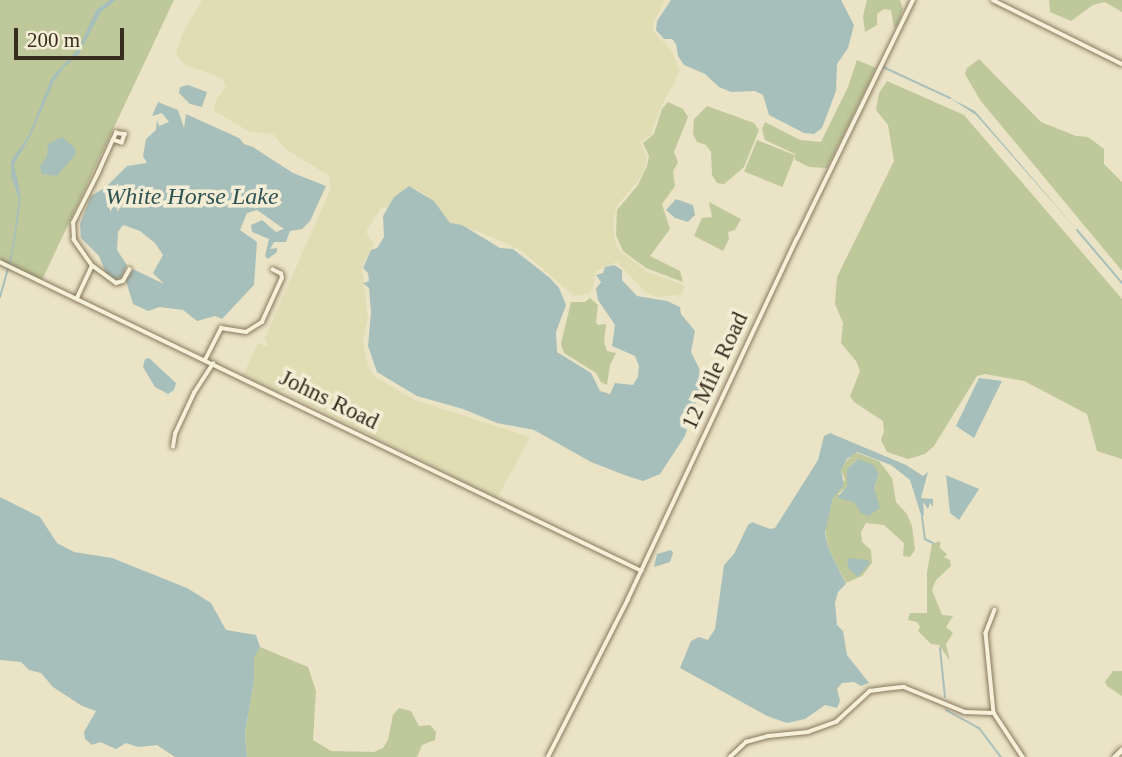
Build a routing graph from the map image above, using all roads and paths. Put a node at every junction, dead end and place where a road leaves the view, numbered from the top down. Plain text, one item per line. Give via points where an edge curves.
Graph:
1 (913, 0) edge
2 (993, 0) edge
3 (1122, 64) edge
4 (113, 140) dead end
5 (0, 262) edge
6 (92, 266) junction
7 (129, 270) dead end
8 (273, 270) dead end
9 (77, 298) junction
10 (205, 360) junction
11 (213, 363) junction
12 (173, 447) dead end
13 (642, 570) junction
14 (995, 611) dead end
15 (994, 713) junction
16 (1122, 749) edge
17 (548, 757) edge
18 (730, 757) edge
19 (1023, 757) edge
20 (1114, 757) edge

1 - 13 street, 12 Mile Road
2 - 3 street
4 - 6 street via 72,229
5 - 9 street, Johns Road
6 - 7 street via 116,283
6 - 9 street
8 - 10 street via 282,278 262,322 246,332 221,328
9 - 10 street, Johns Road
10 - 11 street, Johns Road
11 - 12 street via 194,393
11 - 13 street, Johns Road
13 - 17 street, 12 Mile Road
14 - 15 street via 986,633
15 - 18 street via 965,712 904,687 870,691 836,722 746,743
15 - 19 street
16 - 20 main road

